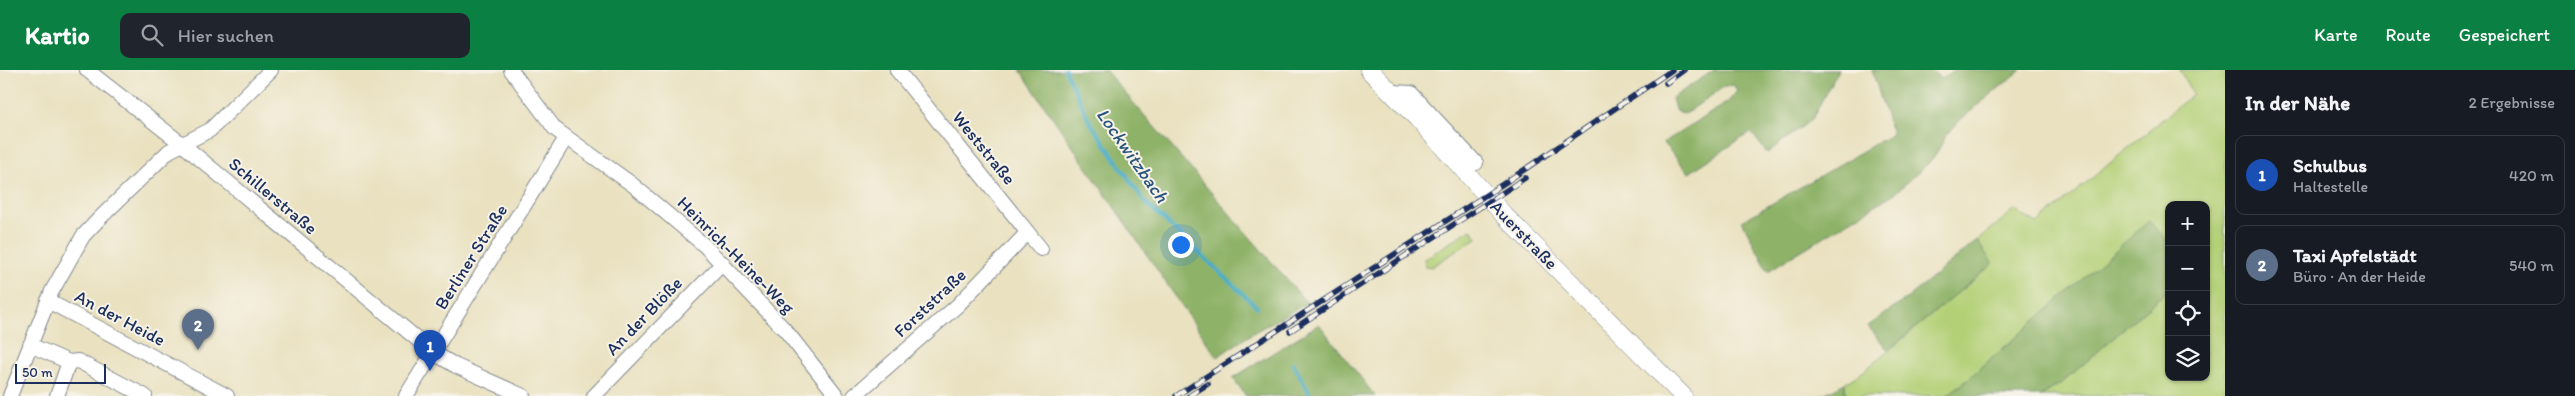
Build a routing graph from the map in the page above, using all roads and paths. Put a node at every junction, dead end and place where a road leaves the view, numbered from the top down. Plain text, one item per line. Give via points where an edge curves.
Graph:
1 (87, 70) edge
2 (271, 70) edge
3 (512, 70) edge
4 (898, 70) edge
5 (1369, 70) edge
6 (1393, 92) junction
7 (566, 138) junction
8 (182, 144) junction
9 (1476, 163) dead end
10 (1028, 233) junction
11 (1041, 249) dead end
12 (723, 263) junction
13 (48, 301) junction
14 (30, 345) junction
15 (434, 353) junction
16 (69, 362) junction
17 (10, 396) edge
18 (56, 396) edge
19 (146, 396) edge
20 (227, 396) edge
21 (406, 396) edge
22 (523, 396) edge
23 (594, 396) edge
24 (837, 396) edge
25 (854, 396) edge
26 (1683, 396) edge

1 - 8 street, Schillerstraße
2 - 8 street via 210,130
3 - 7 street, Heinrich-Heine-Weg via 546,120
4 - 10 street, Weststraße
5 - 6 street, Auerstraße
6 - 9 street via 1411,93
6 - 26 street, Auerstraße via 1504,215
7 - 12 street, Heinrich-Heine-Weg via 633,185
7 - 15 street, Berliner Straße
8 - 13 street via 170,151 94,224 69,259
8 - 15 street, Schillerstraße
10 - 11 street, Weststraße
10 - 25 street, Forststraße via 958,305
12 - 23 street, An der Blöße
12 - 24 street, Heinrich-Heine-Weg via 786,331
13 - 14 street
13 - 20 street, An der Heide
14 - 16 street
14 - 17 street
15 - 21 street, Berliner Straße
15 - 22 street
16 - 18 street
16 - 19 street via 78,361

